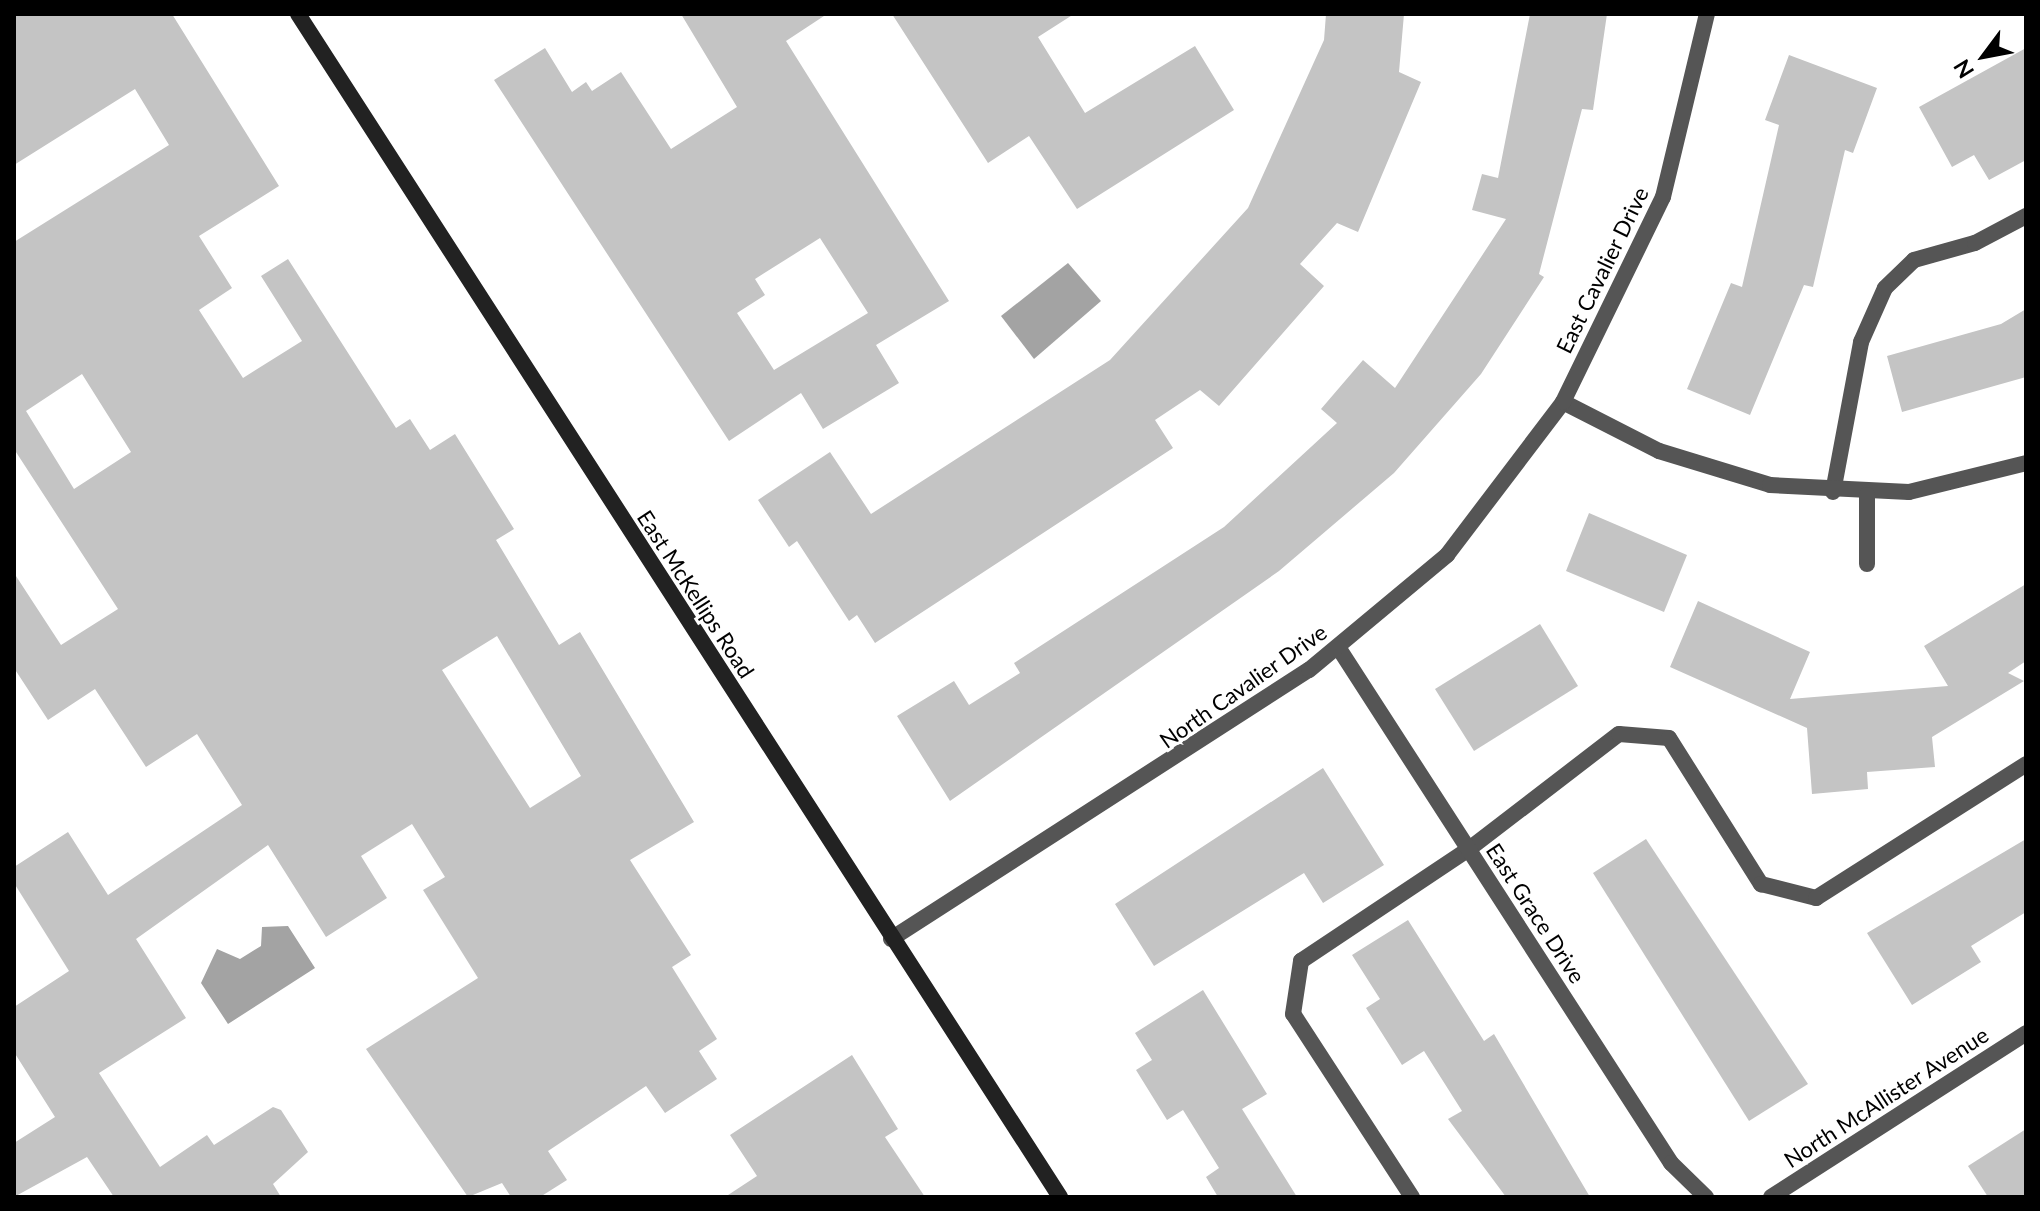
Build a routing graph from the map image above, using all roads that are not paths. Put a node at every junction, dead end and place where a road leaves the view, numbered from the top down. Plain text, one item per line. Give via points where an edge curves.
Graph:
1 (298, 14) edge
2 (1707, 14) edge
3 (2026, 216) edge
4 (1563, 402) junction
5 (2026, 463) edge
6 (1833, 492) junction
7 (1867, 495) junction
8 (1867, 564) dead end
9 (1338, 647) junction
10 (2026, 764) edge
11 (1469, 849) junction
12 (891, 939) junction
13 (2026, 1033) edge
14 (1060, 1197) edge
15 (1412, 1197) edge
16 (1706, 1197) edge
17 (1771, 1197) edge

1 - 12 street, East McKellips Road
2 - 4 street, East Cavalier Drive via 1663,197
3 - 6 street via 1975,243 1914,260 1885,288 1861,342
4 - 6 street via 1715,472
4 - 9 street, North Cavalier Drive via 1447,555
5 - 7 street via 1972,480
6 - 7 street
7 - 8 street
9 - 11 street, East Grace Drive
9 - 12 street, North Cavalier Drive via 1172,762
10 - 11 street via 1816,898 1761,884 1669,738 1619,734
11 - 15 street via 1301,961 1293,1014
11 - 16 street, East Grace Drive via 1671,1163
12 - 14 street, East McKellips Road
13 - 17 street, North McAllister Avenue

